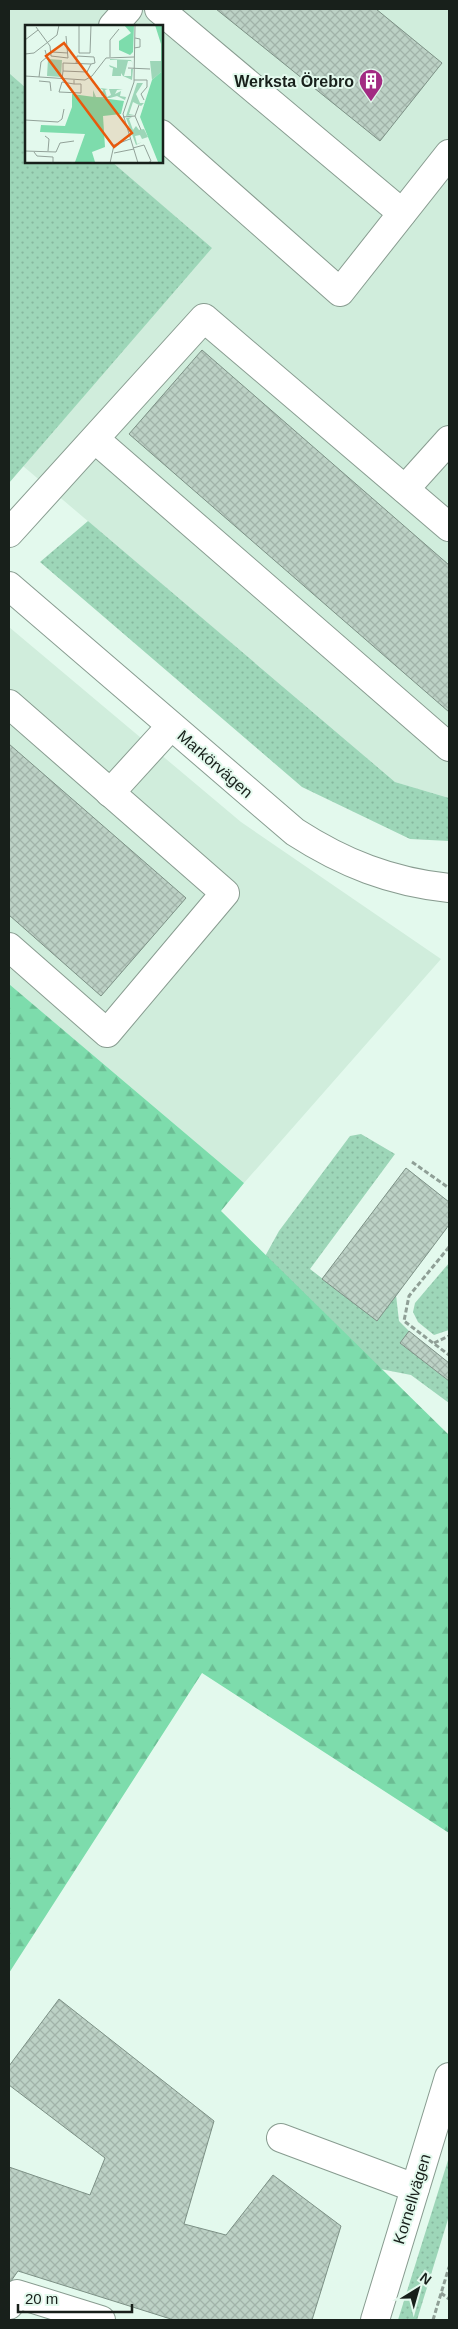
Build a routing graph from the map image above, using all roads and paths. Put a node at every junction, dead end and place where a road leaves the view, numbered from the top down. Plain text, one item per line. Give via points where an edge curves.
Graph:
1 (128, 9) edge
2 (159, 9) edge
3 (114, 25) edge
4 (162, 135) edge
5 (449, 154) edge
6 (402, 213) junction
7 (96, 440) junction
8 (449, 440) edge
9 (405, 489) junction
10 (449, 527) edge
11 (9, 533) edge
12 (9, 586) edge
13 (9, 704) edge
14 (171, 726) junction
15 (449, 747) edge
16 (110, 793) junction
17 (449, 888) edge
18 (9, 947) edge
19 (412, 1162) dead end
20 (449, 1188) edge
21 (449, 1247) edge
22 (449, 1336) edge
23 (434, 1343) junction
24 (449, 1354) edge
25 (449, 2077) edge
26 (281, 2138) dead end
27 (415, 2188) junction
28 (449, 2267) edge
29 (442, 2293) junction
30 (449, 2299) edge
31 (9, 2305) edge
32 (101, 2320) edge
33 (375, 2320) edge
34 (433, 2320) edge

1 - 3 street
2 - 6 street
4 - 6 street via 340,292
5 - 6 street
7 - 9 street via 204,318
7 - 11 street
7 - 15 street
8 - 9 street
9 - 10 street
12 - 14 street, Markörvägen
13 - 16 street
14 - 16 street
14 - 17 street, Markörvägen via 295,832 318,847 342,860 394,879
16 - 18 street via 225,893 107,1033
19 - 20 path
21 - 23 path via 409,1296 404,1321
22 - 23 path
23 - 24 path
25 - 27 street, Kornellvägen
26 - 27 street
27 - 33 street, Kornellvägen
28 - 29 path
29 - 30 path
29 - 34 path
31 - 32 street via 17,2294

